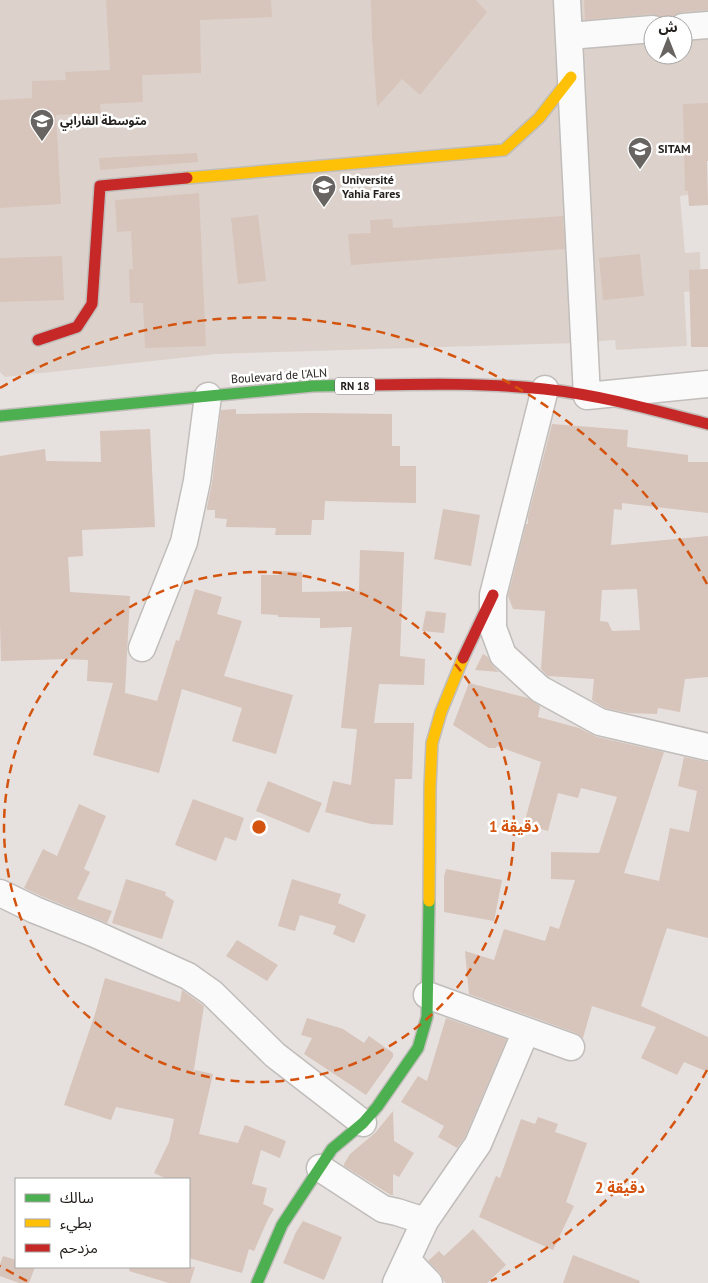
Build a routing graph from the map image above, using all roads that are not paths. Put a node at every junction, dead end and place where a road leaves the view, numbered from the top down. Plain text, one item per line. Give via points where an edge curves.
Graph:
1 (566, 0) edge
2 (708, 25) edge
3 (693, 26) edge
4 (643, 30) edge
5 (569, 36) junction
6 (571, 77) junction
7 (38, 340) dead end
8 (708, 384) edge
9 (545, 389) junction
10 (208, 396) junction
11 (587, 396) junction
12 (0, 416) edge
13 (708, 424) edge
14 (494, 595) junction
15 (142, 648) dead end
16 (708, 748) edge
17 (0, 893) edge
18 (427, 995) junction
19 (526, 1031) junction
20 (571, 1048) dead end
21 (362, 1123) junction
22 (320, 1168) junction
23 (425, 1221) junction
24 (407, 1260) junction
25 (257, 1283) edge
26 (396, 1283) edge
27 (429, 1283) edge

1 - 5 street
2 - 3 street
4 - 5 street
5 - 6 street
6 - 7 street via 539,118 504,150 100,186 92,304 77,327
6 - 11 street
8 - 11 street
9 - 10 street, Boulevard de l'ALN / RN 18 via 464,384 313,386
9 - 11 street, Boulevard de l'ALN / RN 18
9 - 14 street
10 - 12 street, Boulevard de l'ALN / RN 18
10 - 15 street via 198,481 184,542
11 - 13 street, Boulevard de l'ALN / RN 18
14 - 16 street via 493,628 503,655 540,689 600,722
14 - 18 street via 458,669 432,743
17 - 21 street via 188,976 212,993 275,1054
18 - 19 street
18 - 21 street via 427,1017 418,1048
19 - 20 street
19 - 23 street via 478,1144
21 - 22 street via 332,1149
22 - 23 street via 383,1209
22 - 25 street via 282,1225
23 - 24 street
24 - 26 street
24 - 27 street

